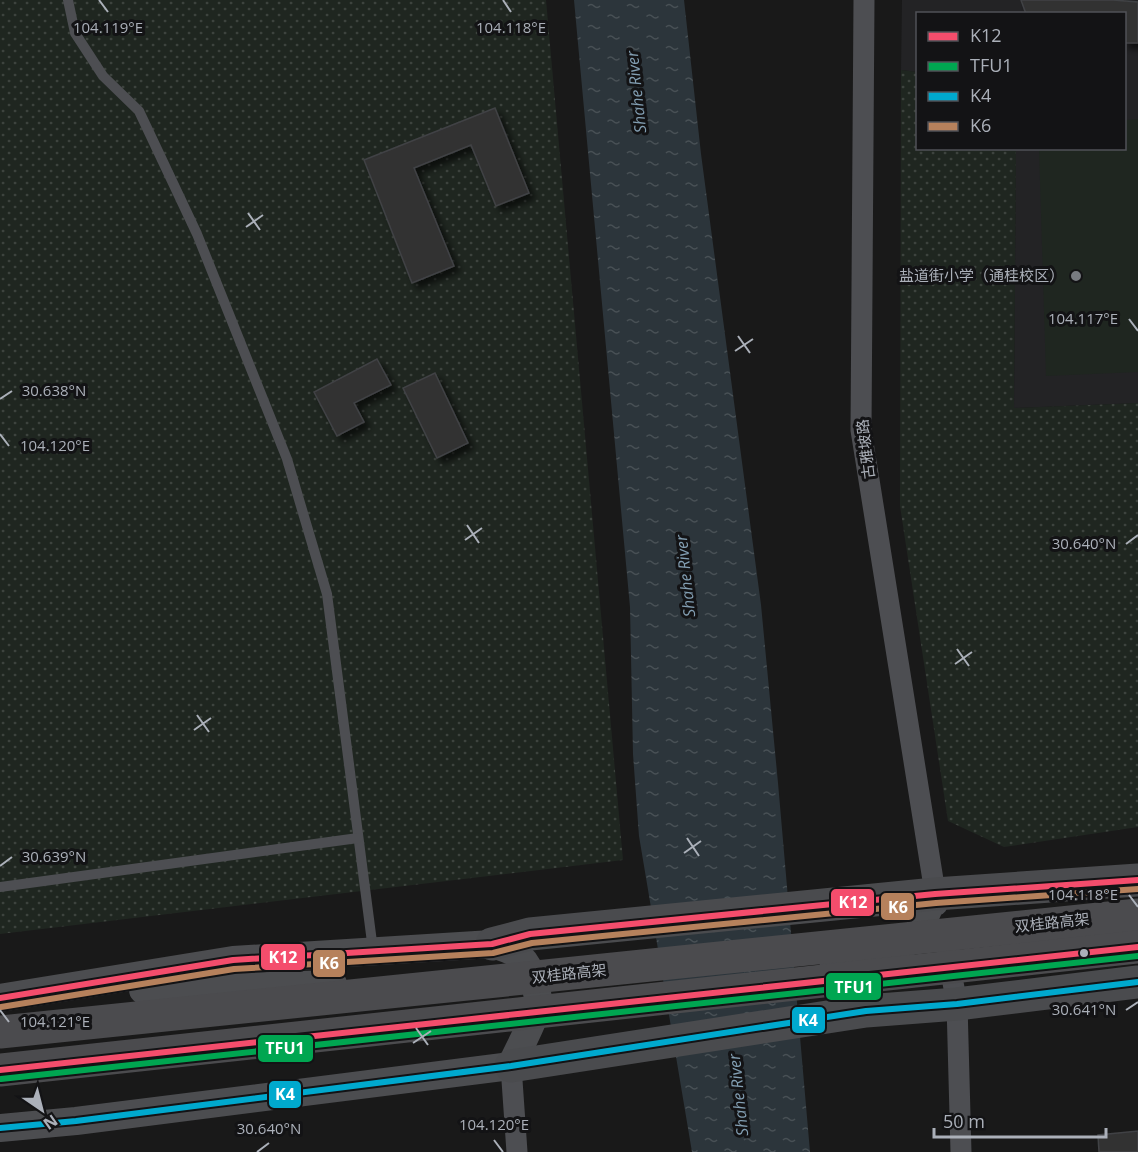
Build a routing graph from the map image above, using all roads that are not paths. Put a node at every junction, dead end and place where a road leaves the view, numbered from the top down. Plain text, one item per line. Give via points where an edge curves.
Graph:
1 (68, 0) edge
2 (864, 0) edge
3 (358, 838) junction
4 (1138, 880) edge
5 (0, 887) edge
6 (935, 894) junction
7 (1138, 915) edge
8 (492, 944) junction
9 (1138, 947) edge
10 (373, 952) junction
11 (494, 982) junction
12 (1138, 982) edge
13 (0, 997) edge
14 (957, 1004) junction
15 (0, 1032) edge
16 (511, 1066) junction
17 (0, 1070) edge
18 (0, 1128) edge
19 (517, 1152) edge
20 (961, 1152) edge

1 - 3 lane via 75,33 103,76 139,111 197,234 287,459 327,594
2 - 6 street, 古雅坡路 via 861,430
3 - 5 lane
3 - 10 lane
4 - 6 main road
6 - 8 main road via 530,934
6 - 14 street, 古雅坡路
6 - 16 street via 915,939 855,966 587,998 541,1021
7 - 11 highway, 双桂路高架
8 - 10 street
8 - 16 street via 514,951 528,968 536,987 538,1002 533,1019
9 - 17 highway
10 - 13 street via 233,960
11 - 13 street via 274,985
11 - 15 highway, 双桂路高架
12 - 14 main road
14 - 16 main road via 866,1011
14 - 20 street, 古雅坡路
16 - 18 street
16 - 19 street

